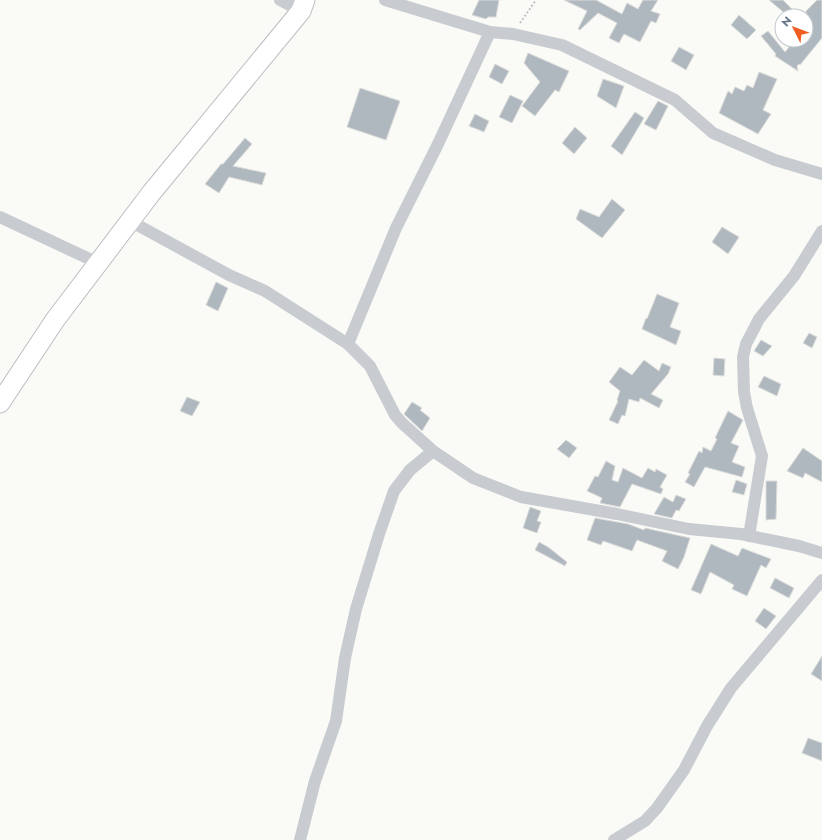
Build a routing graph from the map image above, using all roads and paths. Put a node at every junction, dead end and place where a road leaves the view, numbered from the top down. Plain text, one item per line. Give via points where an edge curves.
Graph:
1 (280, 0) edge
2 (385, 0) edge
3 (536, 0) edge
4 (303, 6) edge
5 (490, 32) junction
6 (513, 34) junction
7 (822, 174) edge
8 (0, 217) edge
9 (130, 221) junction
10 (822, 231) edge
11 (98, 263) junction
12 (348, 344) junction
13 (0, 402) edge
14 (433, 451) junction
15 (749, 536) junction
16 (822, 553) edge
17 (822, 580) edge
18 (300, 840) edge
19 (614, 840) edge

1 - 4 street
2 - 5 street
3 - 6 path
4 - 9 main road
5 - 6 street
5 - 12 street via 396,228
6 - 7 street via 562,45 676,100 713,133 775,160
8 - 11 street
9 - 11 main road
9 - 12 street via 222,271 265,291
10 - 15 street via 794,276 759,319 746,344 743,357 744,392 762,456
11 - 13 main road via 55,320
12 - 14 street via 370,366 395,415
14 - 15 street via 473,478 520,497 689,529
14 - 18 street via 410,470 394,491 379,534 356,609 345,658 336,721 315,781
15 - 16 street
17 - 19 street via 731,688 684,770 657,808 645,821

